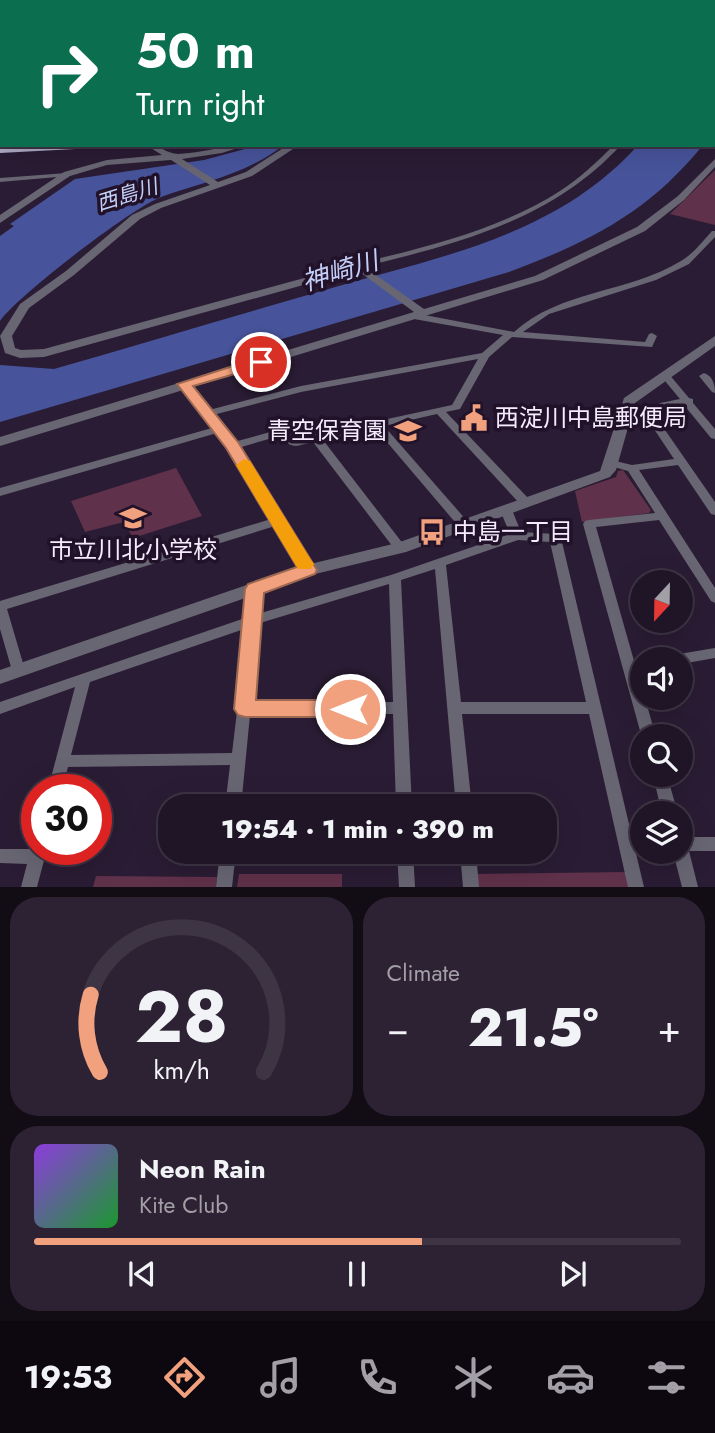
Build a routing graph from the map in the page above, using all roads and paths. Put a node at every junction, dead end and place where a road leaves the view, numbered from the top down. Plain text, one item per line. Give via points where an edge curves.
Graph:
1 (31, 147) edge
2 (154, 147) edge
3 (235, 147) edge
4 (292, 147) edge
5 (616, 147) edge
6 (0, 148) edge
7 (179, 160) junction
8 (715, 162) edge
9 (67, 174) junction
10 (0, 180) edge
11 (216, 185) junction
12 (0, 220) edge
13 (715, 233) edge
14 (361, 268) junction
15 (418, 313) junction
16 (514, 333) junction
17 (652, 336) dead end
18 (715, 340) edge
19 (485, 355) junction
20 (665, 375) junction
21 (704, 376) dead end
22 (184, 384) junction
23 (715, 390) edge
24 (689, 401) junction
25 (438, 410) junction
26 (207, 413) junction
27 (377, 424) junction
28 (220, 429) junction
29 (715, 436) edge
30 (316, 438) junction
31 (0, 442) edge
32 (232, 446) junction
33 (680, 461) junction
34 (611, 463) junction
35 (632, 468) junction
36 (715, 488) edge
37 (700, 490) junction
38 (0, 492) edge
39 (525, 502) junction
40 (506, 510) junction
41 (715, 511) edge
42 (662, 516) junction
43 (279, 521) junction
44 (464, 525) junction
45 (517, 536) junction
46 (400, 548) junction
47 (440, 562) junction
48 (308, 570) junction
49 (394, 578) junction
50 (255, 589) junction
51 (715, 598) edge
52 (0, 607) edge
53 (254, 620) junction
54 (630, 648) edge
55 (715, 653) edge
56 (693, 657) edge
57 (18, 670) junction
58 (0, 677) edge
59 (84, 680) junction
60 (0, 708) edge
61 (400, 708) junction
62 (455, 708) junction
63 (595, 708) junction
64 (245, 709) junction
65 (238, 760) junction
66 (63, 761) junction
67 (59, 774) edge
68 (234, 794) edge
69 (403, 794) edge
70 (463, 794) edge
71 (693, 844) edge
72 (715, 844) edge
73 (21, 854) edge
74 (0, 856) edge
75 (227, 864) edge
76 (406, 864) edge
77 (469, 864) edge
78 (684, 864) edge
79 (35, 865) edge
80 (29, 887) edge
81 (224, 887) edge
82 (407, 887) edge
83 (471, 887) edge
84 (636, 887) edge
85 (690, 887) edge

1 - 6 main road
2 - 7 street
3 - 7 street
4 - 11 street via 249,174
5 - 14 street via 536,209 479,234
7 - 9 street via 135,160
7 - 11 street
8 - 15 street via 664,214 614,244 539,278
9 - 10 street
9 - 12 street
11 - 14 street via 136,217 24,306 6,336 9,350 44,354
13 - 16 street via 686,262 653,278 545,312
14 - 15 street
15 - 16 street
15 - 22 street
16 - 17 street via 649,345
16 - 19 street
18 - 20 street
19 - 25 street via 456,407
19 - 26 street via 301,388
20 - 24 street
20 - 34 street via 629,401
21 - 23 street
22 - 26 street
22 - 31 street
24 - 29 street
24 - 33 street via 664,405 651,417
25 - 27 street
25 - 39 street
26 - 28 street
27 - 30 street
27 - 44 street
28 - 32 street
28 - 38 street
30 - 32 street via 293,443 281,432
30 - 46 street
32 - 43 street
33 - 35 street
33 - 37 street
34 - 35 street
34 - 39 street via 605,474
35 - 42 street
36 - 37 street
37 - 41 street
39 - 40 street
40 - 44 street
40 - 45 street
42 - 51 street
42 - 54 street via 589,524
43 - 48 street
43 - 52 street
44 - 46 street
45 - 47 street
45 - 63 street via 555,538
46 - 48 street
47 - 49 street
47 - 62 street
48 - 50 street
49 - 53 street
49 - 61 street
50 - 53 street
50 - 57 street
52 - 57 street
53 - 59 street
53 - 64 street
55 - 56 street
57 - 58 street
59 - 60 street
59 - 66 street
61 - 64 street
61 - 69 street
62 - 63 street
62 - 70 street
63 - 84 street
64 - 65 street
65 - 66 street
65 - 68 street
66 - 67 street
71 - 72 street
73 - 74 street
75 - 81 street
76 - 82 street
77 - 83 street
78 - 85 street
79 - 80 street

